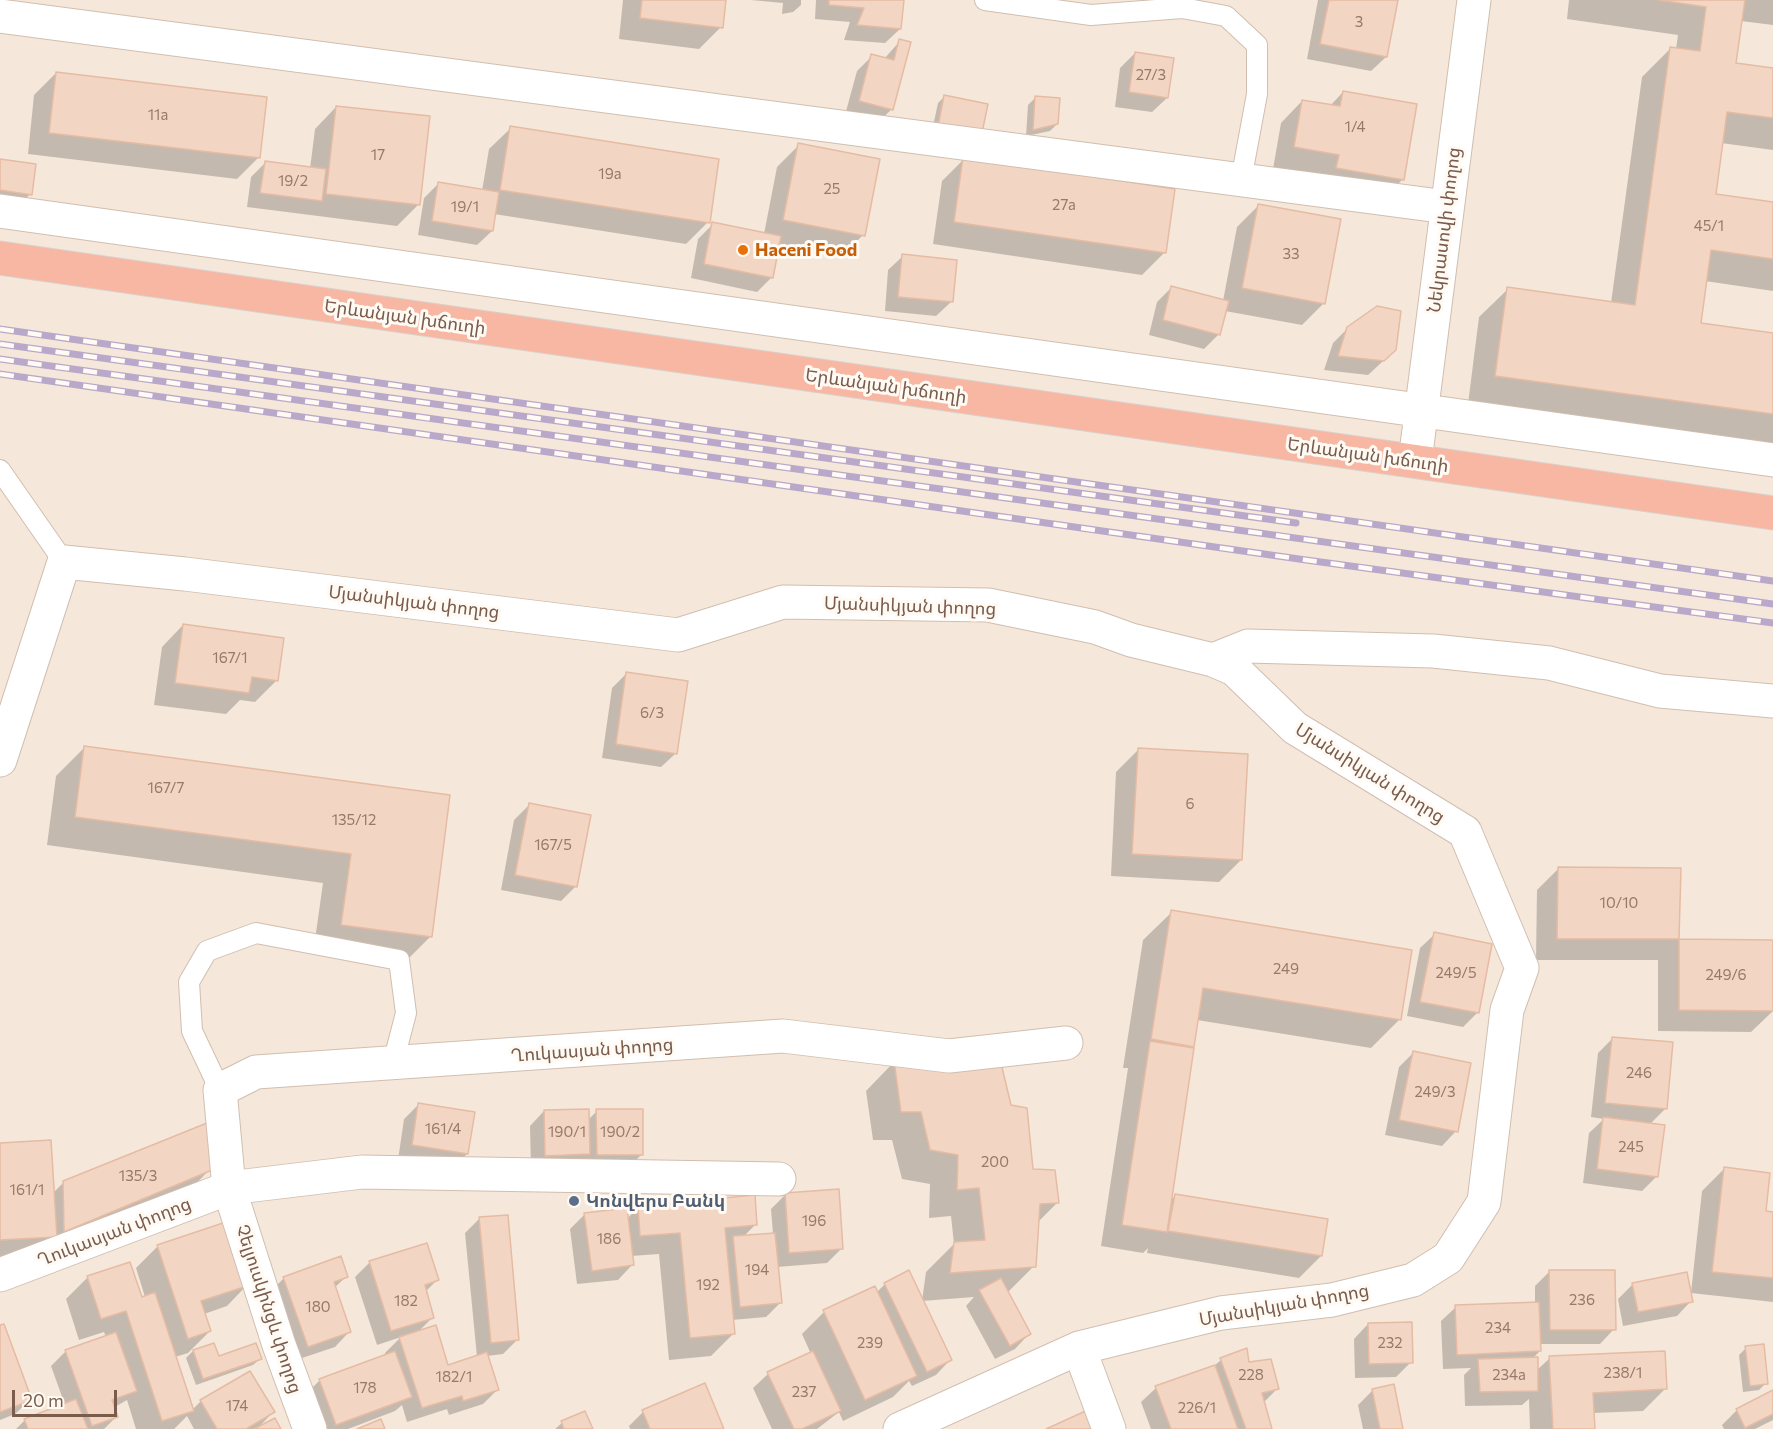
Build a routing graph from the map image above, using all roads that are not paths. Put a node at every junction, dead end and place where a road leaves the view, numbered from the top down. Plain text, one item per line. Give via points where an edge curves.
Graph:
1 (985, 0) edge
2 (1474, 0) edge
3 (0, 16) edge
4 (1240, 180) junction
5 (1448, 207) junction
6 (0, 211) edge
7 (0, 258) edge
8 (1422, 410) junction
9 (1773, 460) edge
10 (1415, 461) junction
11 (0, 470) edge
12 (1773, 513) edge
13 (64, 562) junction
14 (1213, 660) junction
15 (1773, 701) edge
16 (0, 760) edge
17 (1066, 1043) dead end
18 (393, 1063) junction
19 (219, 1090) junction
20 (779, 1179) dead end
21 (229, 1188) junction
22 (0, 1275) edge
23 (1079, 1348) junction
24 (310, 1429) edge
25 (900, 1429) edge
26 (1109, 1429) edge

1 - 4 lane via 1091,15 1182,8 1226,16 1257,45 1257,94
2 - 5 street, Նեկրասովի փողոց
3 - 4 street
4 - 5 street
5 - 8 street, Նեկրասովի փողոց
6 - 8 street
7 - 10 highway, Երևանյան խճուղի
8 - 9 street
8 - 10 street, Նեկրասովի փողոց
10 - 12 highway, Երևանյան խճուղի
11 - 13 lane
13 - 14 street, Մյանսիկյան փողոց via 678,635 783,602 988,605 1095,627
13 - 16 street
14 - 15 street via 1248,646 1433,651 1549,663 1660,691
14 - 23 street, Մյանսիկյան փողոց via 1234,669 1295,728 1466,832 1522,968 1507,1010 1484,1202 1448,1258 1413,1280 1332,1300 1221,1313
17 - 18 street, Ղուկասյան փողոց via 949,1056 783,1036
18 - 19 street, Ղուկասյան փողոց via 256,1072
18 - 19 lane via 406,1013 399,960 256,933 207,951 189,982 192,1031
19 - 21 street
20 - 21 street, Ղուկասյան փողոց via 362,1172
21 - 22 street, Ղուկասյան փողոց
21 - 24 street, Չելյուսկինցև փողոց
23 - 25 street, Մյանսիկյան փողոց
23 - 26 street

